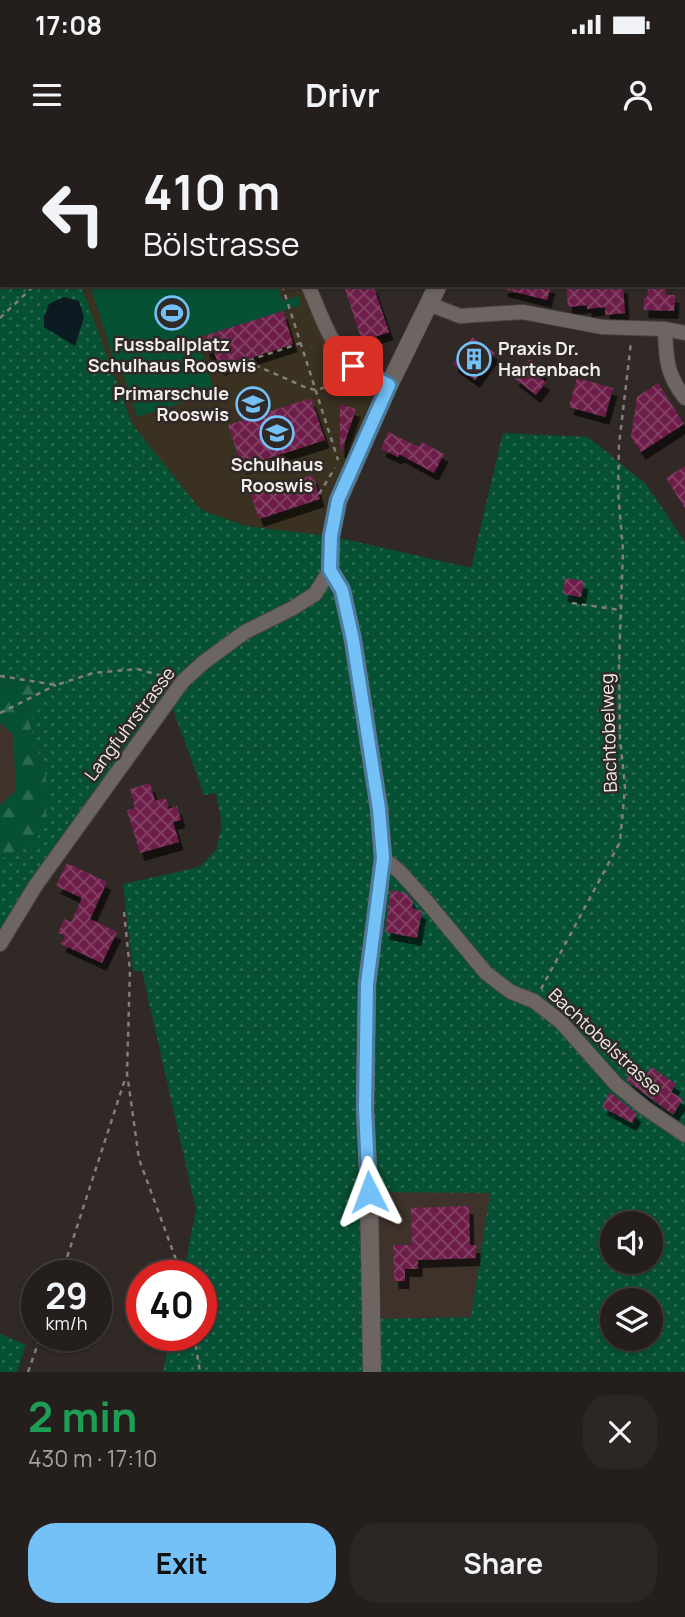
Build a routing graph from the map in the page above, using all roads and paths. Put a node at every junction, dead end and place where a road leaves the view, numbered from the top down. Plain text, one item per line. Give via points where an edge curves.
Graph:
1 (33, 287) edge
2 (283, 287) edge
3 (309, 287) edge
4 (437, 287) edge
5 (429, 304) junction
6 (0, 318) edge
7 (665, 329) junction
8 (685, 333) edge
9 (301, 343) junction
10 (631, 356) dead end
11 (246, 361) junction
12 (211, 373) dead end
13 (367, 375) junction
14 (389, 385) junction
15 (316, 390) junction
16 (685, 398) edge
17 (339, 462) junction
18 (336, 474) dead end
19 (318, 494) dead end
20 (330, 570) junction
21 (572, 603) dead end
22 (620, 610) junction
23 (0, 676) edge
24 (183, 681) junction
25 (57, 685) junction
26 (0, 713) edge
27 (383, 858) junction
28 (124, 912) dead end
29 (0, 944) edge
30 (534, 1001) junction
31 (127, 1073) junction
32 (685, 1135) edge
33 (66, 1260) edge
34 (176, 1260) edge
35 (35, 1351) edge
36 (197, 1351) edge
37 (28, 1372) edge
38 (200, 1372) edge
39 (372, 1372) edge

1 - 6 path
2 - 9 path
3 - 13 street via 334,343
4 - 5 street
5 - 7 street via 460,316 515,311 602,327
5 - 14 street
7 - 8 street
7 - 16 street via 667,366
9 - 11 path
9 - 15 path
10 - 22 path, Bachtobelweg via 618,445 623,550
11 - 12 path
11 - 15 path
13 - 14 street
13 - 15 path
14 - 20 street via 338,500
15 - 17 path
17 - 18 path
17 - 19 path
20 - 24 street, Langfuhrstrasse via 315,594 245,632
20 - 27 street via 342,590 353,640
21 - 22 path
22 - 30 path, Bachtobelweg via 620,738 625,787 620,842
23 - 25 path
24 - 25 path via 137,669 93,673
24 - 29 street, Langfuhrstrasse via 36,885
25 - 26 path
27 - 30 street, Bachtobelstrasse via 486,973 511,992
27 - 39 street via 367,984 365,1108
28 - 31 path via 130,970
30 - 32 street, Bachtobelstrasse via 561,1022 617,1084
31 - 33 path
31 - 34 path via 139,1159
35 - 37 path
36 - 38 path

